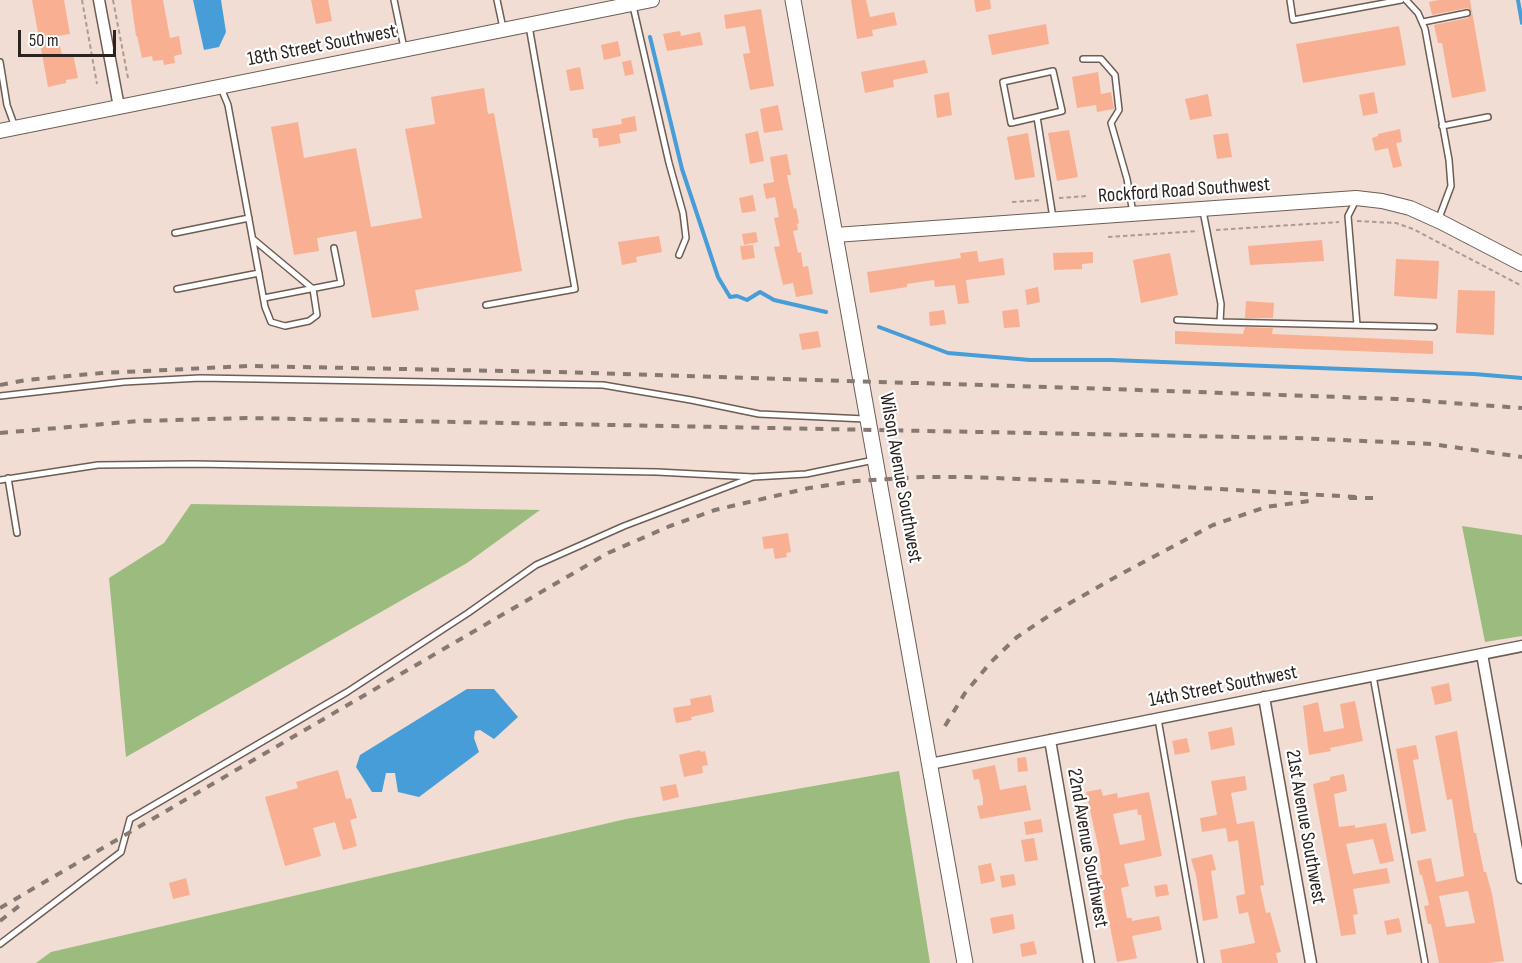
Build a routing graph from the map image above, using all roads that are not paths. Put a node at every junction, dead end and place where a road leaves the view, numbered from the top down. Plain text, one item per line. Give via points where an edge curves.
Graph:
1 (99, 0) edge
2 (394, 0) edge
3 (497, 0) edge
4 (652, 0) edge
5 (793, 0) edge
6 (1290, 0) edge
7 (1401, 0) edge
8 (1406, 0) edge
9 (632, 4) junction
10 (1467, 13) dead end
11 (1423, 22) junction
12 (529, 25) junction
13 (503, 30) junction
14 (404, 50) junction
15 (1083, 59) dead end
16 (0, 62) edge
17 (221, 86) junction
18 (119, 107) junction
19 (1037, 117) junction
20 (1488, 117) dead end
21 (1442, 126) junction
22 (15, 128) junction
23 (0, 131) edge
24 (1356, 198) junction
25 (1203, 209) junction
26 (1133, 214) junction
27 (249, 218) junction
28 (1053, 220) junction
29 (1438, 220) junction
30 (175, 233) dead end
31 (835, 235) junction
32 (253, 239) junction
33 (334, 248) dead end
34 (679, 255) dead end
35 (1522, 264) edge
36 (259, 273) junction
37 (177, 289) dead end
38 (312, 289) junction
39 (264, 298) junction
40 (486, 305) dead end
41 (1177, 320) dead end
42 (1220, 322) junction
43 (1357, 325) junction
44 (1434, 327) dead end
45 (0, 396) edge
46 (868, 419) junction
47 (876, 460) junction
48 (753, 477) junction
49 (8, 478) junction
50 (0, 480) edge
51 (17, 533) dead end
52 (1522, 646) edge
53 (1482, 654) junction
54 (1373, 676) junction
55 (1264, 698) junction
56 (1158, 718) junction
57 (1050, 740) junction
58 (930, 764) junction
59 (1522, 878) edge
60 (0, 944) edge
61 (965, 963) edge
62 (1089, 963) edge
63 (1201, 963) edge
64 (1311, 963) edge
65 (1425, 963) edge

1 - 18 street
2 - 14 lane
3 - 13 lane
4 - 9 street, 18th Street Southwest
5 - 31 main road, Wilson Avenue Southwest
6 - 7 lane via 1293,21
8 - 11 lane
9 - 12 street, 18th Street Southwest
9 - 34 lane via 683,213 686,238
10 - 11 lane
11 - 21 lane
12 - 13 street, 18th Street Southwest
12 - 40 lane via 575,289
13 - 14 street, 18th Street Southwest
14 - 17 street, 18th Street Southwest
15 - 26 lane via 1101,58 1115,75 1119,110 1111,123
16 - 22 lane
17 - 18 street, 18th Street Southwest
17 - 27 lane
18 - 22 street, 18th Street Southwest
19 - 19 lane via 1062,111 1053,71 1003,82 1011,123
19 - 28 lane
20 - 21 lane
21 - 29 lane via 1451,186
22 - 23 street, 18th Street Southwest
24 - 25 street, Rockford Road Southwest
24 - 29 street, Rockford Road Southwest via 1410,208
24 - 43 lane via 1348,216
25 - 26 street, Rockford Road Southwest
25 - 42 lane via 1221,304
26 - 28 street, Rockford Road Southwest
27 - 30 lane
27 - 32 lane
28 - 31 street, Rockford Road Southwest
29 - 35 street, Rockford Road Southwest
31 - 46 main road, Wilson Avenue Southwest
32 - 36 lane
32 - 38 lane
33 - 38 lane via 341,283
36 - 37 lane
36 - 39 lane
38 - 39 lane
38 - 39 lane via 317,315 309,321 285,326 271,322
41 - 42 lane
42 - 43 lane
43 - 44 lane
45 - 46 lane via 200,378 603,385 759,414
46 - 47 main road, Wilson Avenue Southwest
47 - 48 lane via 806,474
47 - 58 main road, Wilson Avenue Southwest
48 - 49 lane via 193,464 98,465
48 - 60 lane via 624,526 536,566 347,692 130,819 120,852
49 - 50 lane
49 - 51 lane
52 - 53 street, 14th Street Southwest
53 - 54 street, 14th Street Southwest
53 - 59 street
54 - 55 street, 14th Street Southwest
54 - 65 lane
55 - 56 street, 14th Street Southwest
55 - 64 street, 21st Avenue Southwest
56 - 57 street, 14th Street Southwest
56 - 63 lane
57 - 58 street, 14th Street Southwest
57 - 62 street, 22nd Avenue Southwest
58 - 61 main road, Wilson Avenue Southwest

